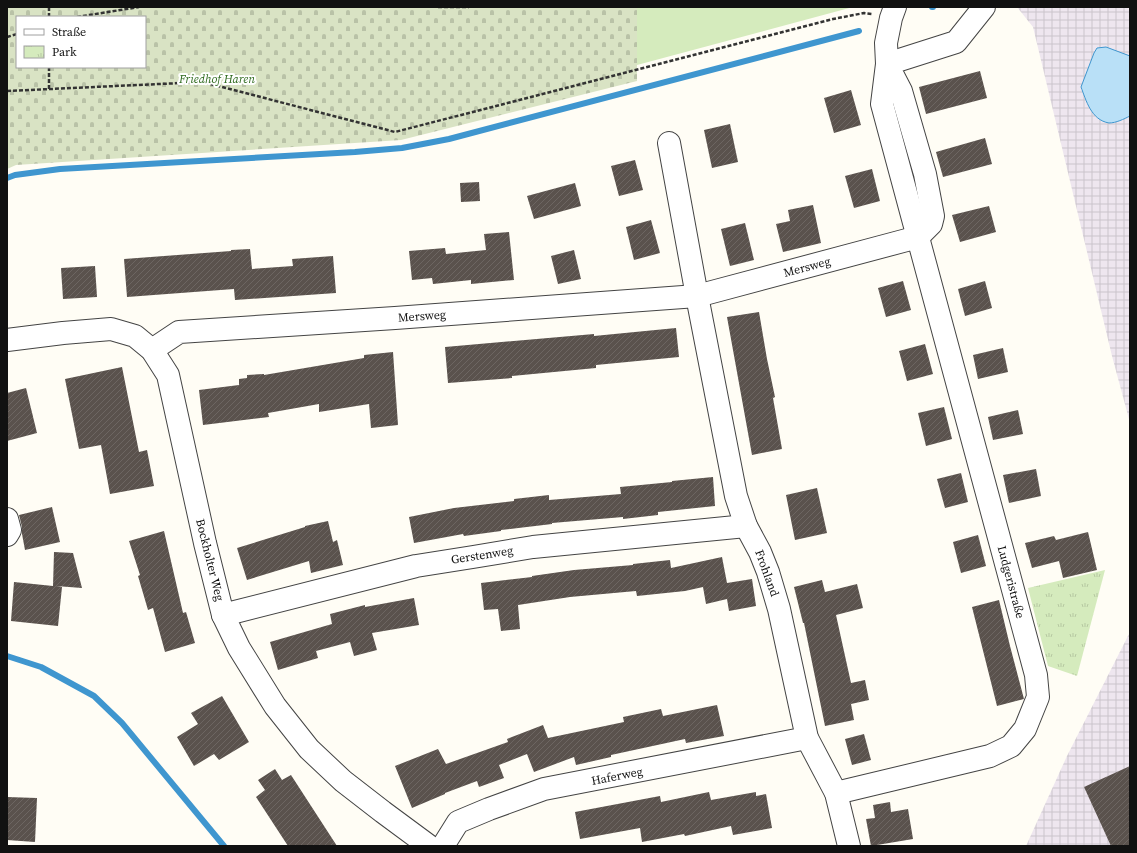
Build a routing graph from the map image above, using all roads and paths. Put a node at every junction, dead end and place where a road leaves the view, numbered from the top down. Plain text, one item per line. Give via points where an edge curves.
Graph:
1 (139, 7) edge
2 (438, 7) edge
3 (469, 7) edge
4 (984, 7) edge
5 (894, 11) edge
6 (83, 16) edge
7 (887, 64) junction
8 (49, 68) edge
9 (49, 89) junction
10 (7, 91) edge
11 (669, 143) dead end
12 (918, 237) junction
13 (697, 296) junction
14 (7, 340) edge
15 (152, 350) junction
16 (7, 519) edge
17 (746, 526) junction
18 (7, 535) edge
19 (223, 615) junction
20 (807, 738) junction
21 (836, 793) junction
22 (430, 846) edge
23 (443, 846) edge
24 (849, 846) edge

1 - 6 path
2 - 3 path
4 - 7 street via 956,42
5 - 7 street via 886,43
5 - 9 path via 833,19 395,132 203,82
7 - 12 street via 882,104
8 - 9 path
9 - 10 path
11 - 13 street
12 - 13 street, Mersweg
12 - 21 street, Ludgeristraße via 1036,675 1038,697 1025,729 1011,746 990,756
13 - 15 street, Mersweg via 179,332
13 - 17 street, Frohland via 736,496
14 - 15 street, Bockholter Weg via 111,329 135,336
15 - 19 street, Bockholter Weg via 168,375
16 - 18 street via 10,530
17 - 19 street, Gerstenweg via 533,547 416,566
17 - 20 street, Frohland via 760,552 773,587
19 - 22 street, Bockholter Weg via 239,648 275,706 309,749 343,781
20 - 21 street, Frohland
20 - 23 street, Haferweg via 544,789 458,822
21 - 24 street, Frohland

